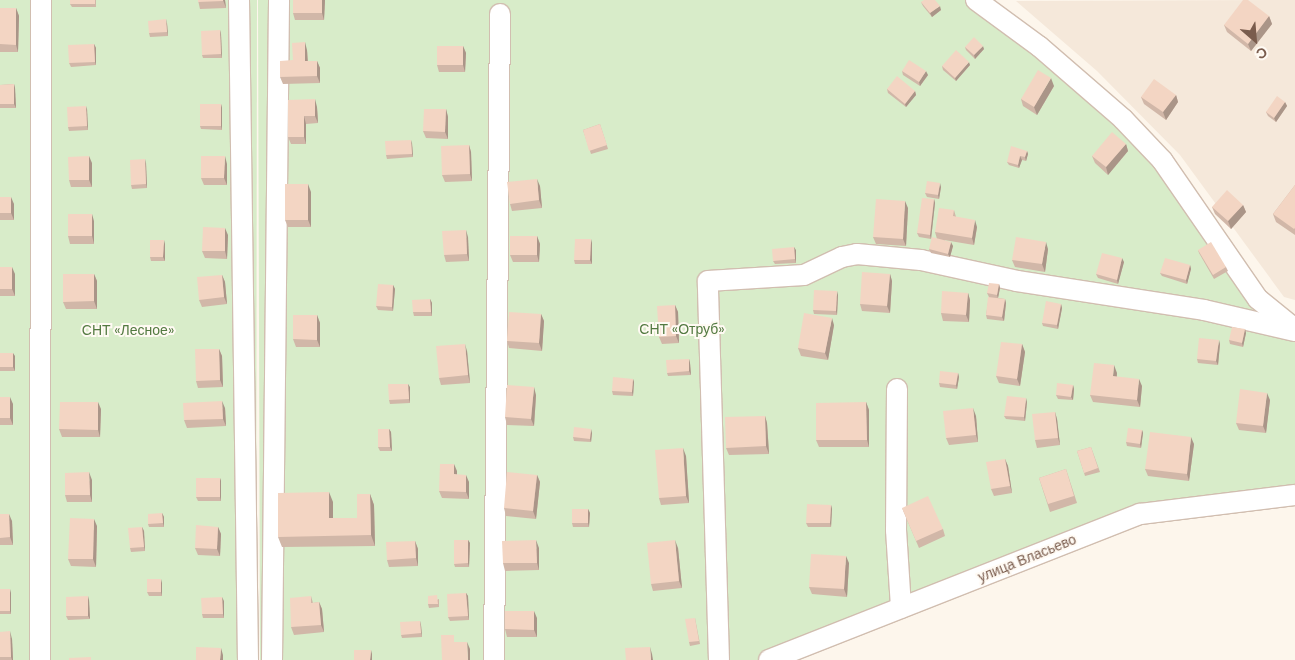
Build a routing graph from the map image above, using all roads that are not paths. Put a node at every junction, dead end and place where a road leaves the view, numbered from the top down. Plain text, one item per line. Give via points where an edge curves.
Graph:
1 (41, 0) edge
2 (239, 0) edge
3 (279, 0) edge
4 (976, 0) edge
5 (500, 14) dead end
6 (1295, 330) edge
7 (897, 389) dead end
8 (1295, 489) edge
9 (901, 608) junction
10 (40, 660) edge
11 (248, 660) edge
12 (272, 660) edge
13 (494, 660) edge
14 (719, 660) edge
15 (769, 660) edge

1 - 10 street
2 - 11 street
3 - 12 street
4 - 6 street via 1040,48 1123,119 1162,160 1258,299
5 - 13 street
6 - 14 street via 1204,310 1017,281 921,260 857,254 842,257 804,276 708,281
7 - 9 street via 896,530
8 - 9 street, улица Власьево via 1140,514
9 - 15 street, улица Власьево

